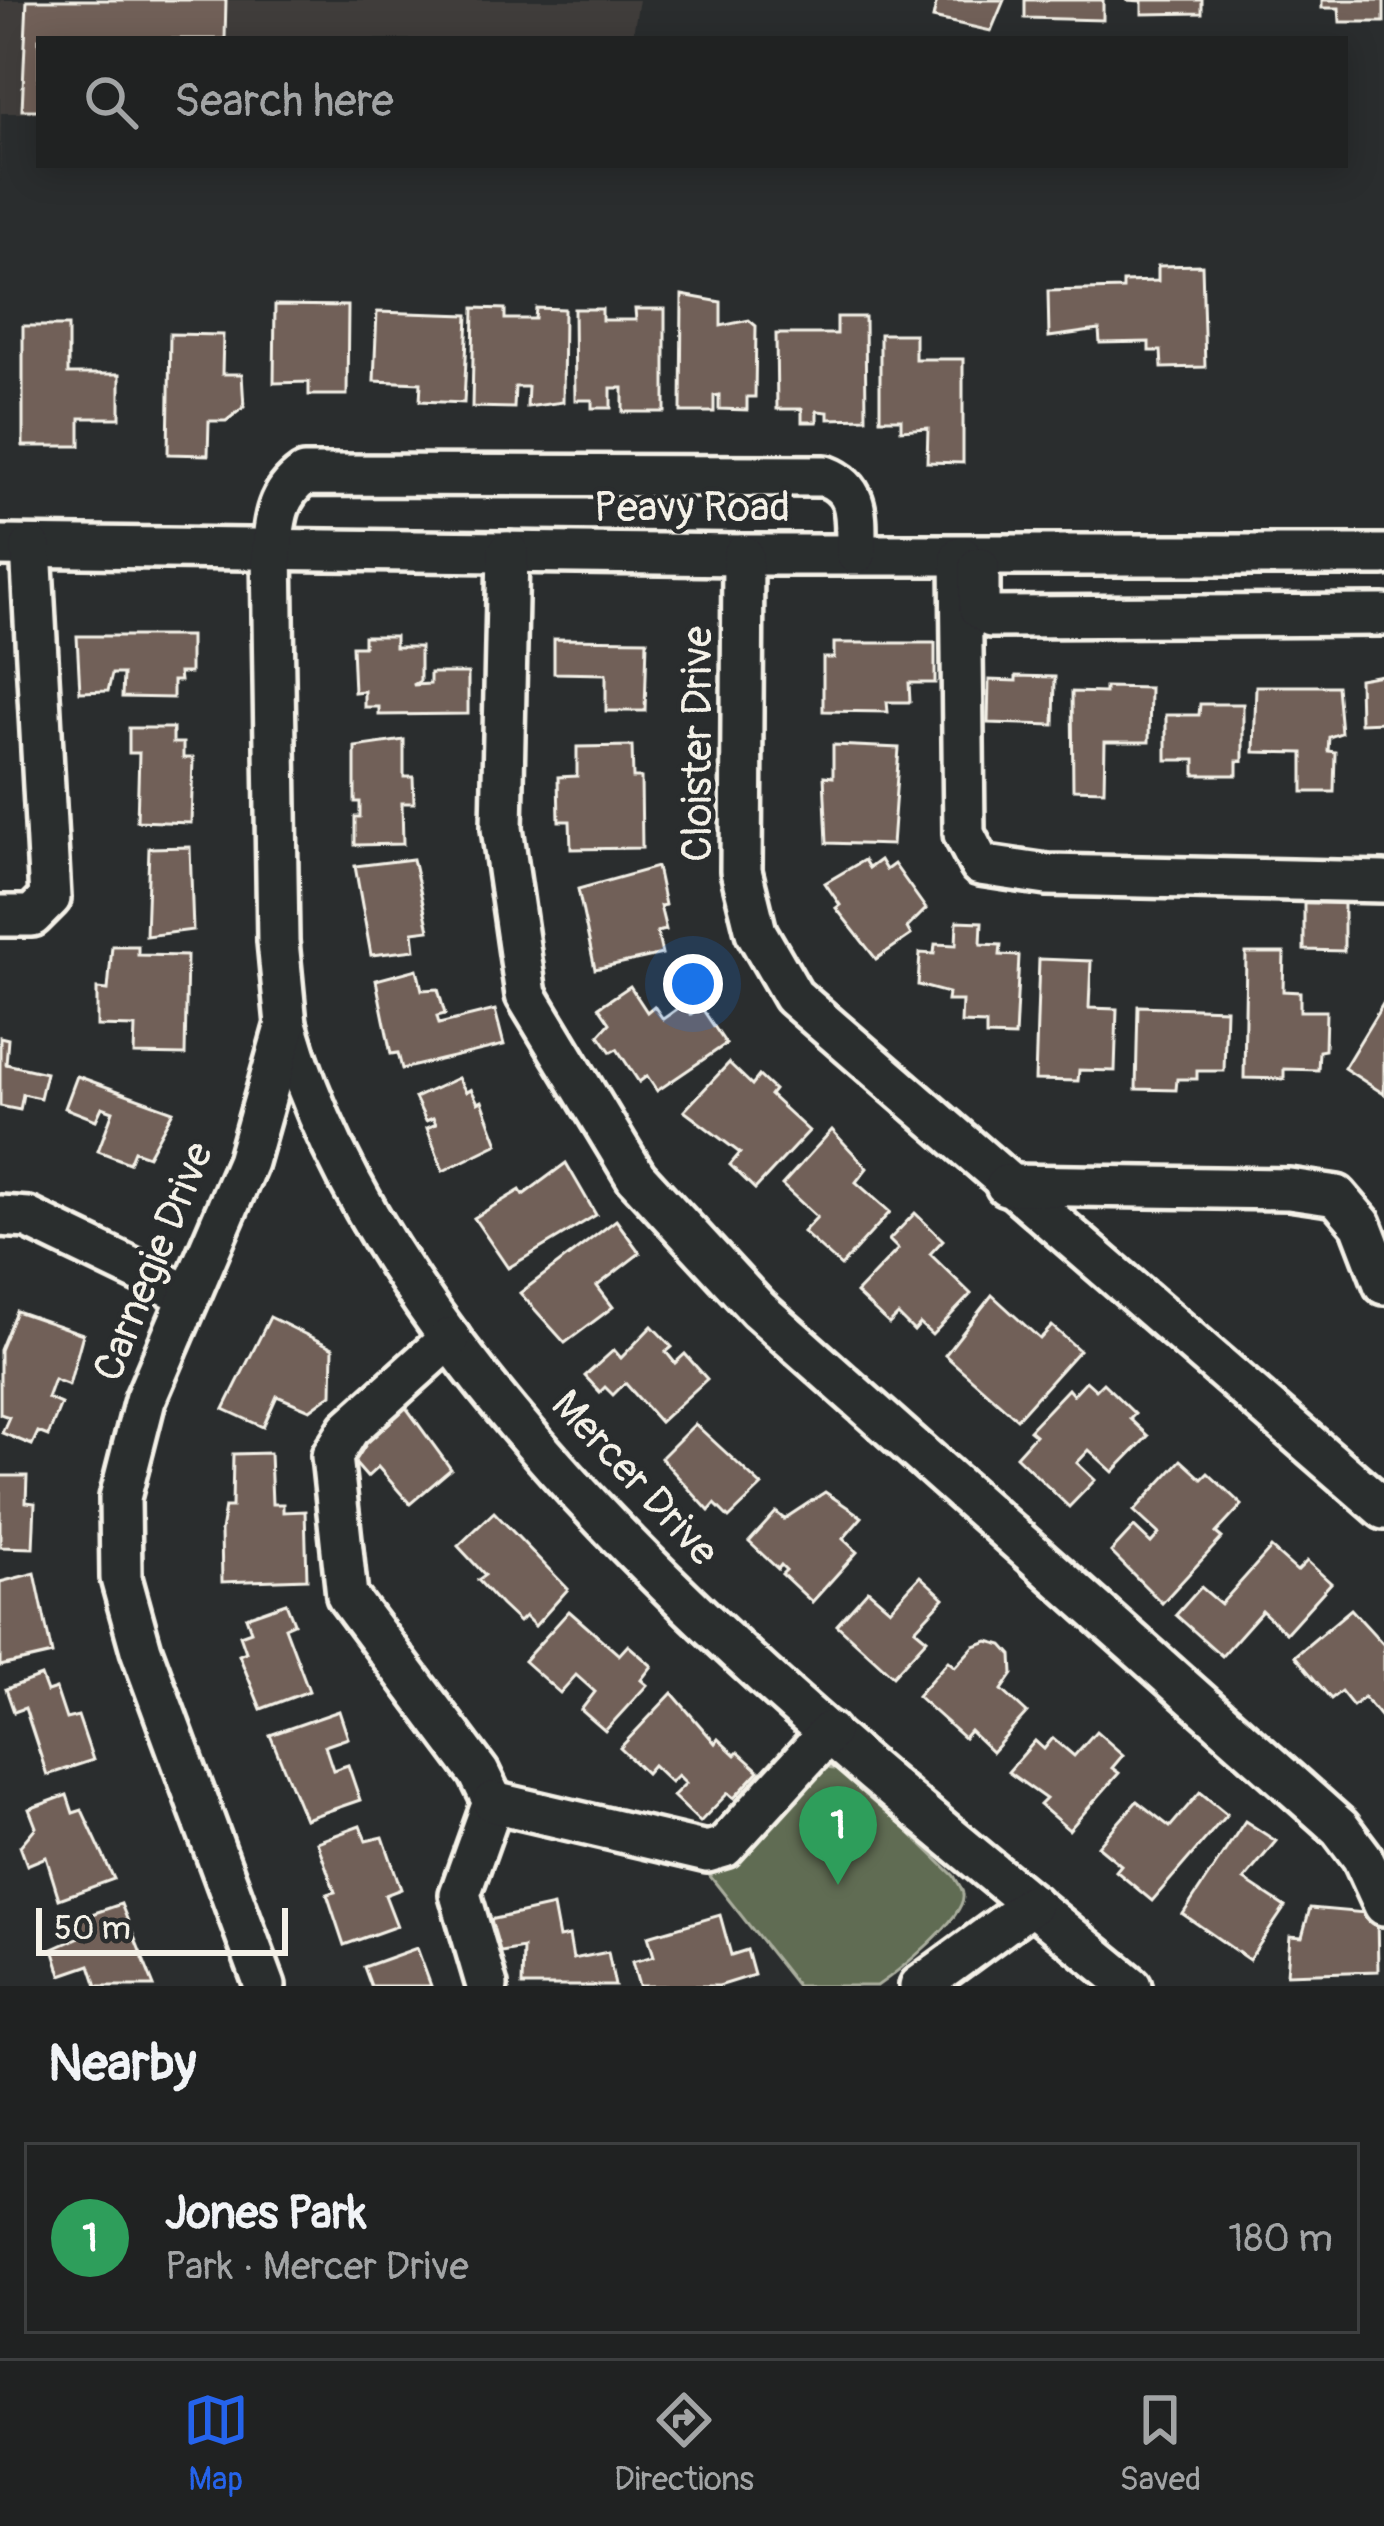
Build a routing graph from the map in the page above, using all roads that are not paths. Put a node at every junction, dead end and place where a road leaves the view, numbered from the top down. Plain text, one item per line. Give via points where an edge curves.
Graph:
1 (16, 546) edge
2 (272, 550) junction
3 (508, 552) junction
4 (856, 554) junction
5 (1384, 555) edge
6 (743, 556) junction
7 (970, 556) junction
8 (1384, 615) edge
9 (1384, 882) edge
10 (0, 916) edge
11 (286, 1024) junction
12 (1006, 1185) junction
13 (0, 1216) edge
14 (1384, 1284) edge
15 (188, 1295) junction
16 (450, 1339) junction
17 (1384, 1509) edge
18 (829, 1732) junction
19 (493, 1802) junction
20 (1032, 1904) junction
21 (1384, 1905) edge
22 (266, 1986) edge
23 (487, 1986) edge
24 (920, 1986) edge
25 (1131, 1986) edge

1 - 2 street, Peavy Road
1 - 10 street via 50,898 32,916
2 - 3 street, Peavy Road
2 - 4 street, Carnegie Drive via 276,510 304,475 825,476 854,497
2 - 11 street, Carnegie Drive
3 - 6 street, Peavy Road
3 - 21 street via 502,828 526,995 636,1177 758,1310 1340,1828
4 - 6 street, Peavy Road
4 - 7 street, Peavy Road
5 - 7 street, Peavy Road
6 - 12 street, Cloister Drive via 741,871 756,932 793,996
7 - 8 street via 979,608 992,617
7 - 9 street via 964,834 980,865 1046,875
11 - 15 street, Carnegie Drive via 247,1162
11 - 16 street, Mercer Drive via 331,1151
12 - 14 street via 1337,1196 1361,1224
12 - 17 street, Cloister Drive
13 - 15 street via 28,1218
15 - 22 street, Carnegie Drive via 145,1400 120,1498 122,1578 140,1650
16 - 18 street, Mercer Drive via 576,1488
16 - 19 street via 349,1430 332,1456 341,1581
18 - 19 street via 724,1846 707,1852
18 - 20 street, Mercer Drive
19 - 23 street via 460,1894
20 - 24 street
20 - 25 street, Mercer Drive

